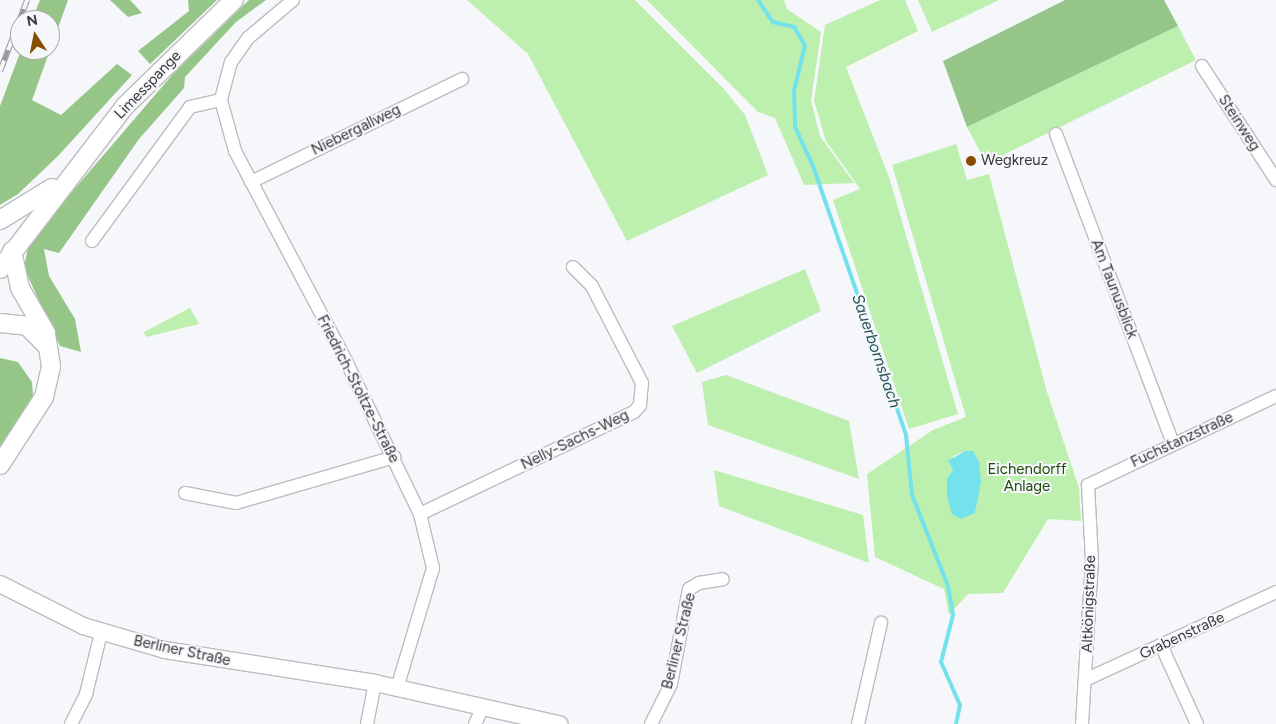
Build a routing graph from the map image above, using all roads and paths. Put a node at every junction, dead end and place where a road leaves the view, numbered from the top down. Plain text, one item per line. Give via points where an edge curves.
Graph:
1 (234, 0) edge
2 (293, 0) edge
3 (1202, 66) dead end
4 (462, 79) dead end
5 (221, 100) junction
6 (1056, 134) dead end
7 (68, 176) junction
8 (1276, 180) edge
9 (251, 182) junction
10 (0, 220) edge
11 (92, 241) dead end
12 (12, 251) junction
13 (573, 268) dead end
14 (0, 269) edge
15 (0, 323) edge
16 (50, 356) junction
17 (1276, 396) edge
18 (1172, 444) junction
19 (394, 457) junction
20 (0, 465) edge
21 (1088, 485) joint
22 (186, 494) dead end
23 (420, 514) junction
24 (723, 579) dead end
25 (0, 584) edge
26 (1276, 592) edge
27 (881, 623) dead end
28 (101, 632) junction
29 (1161, 646) junction
30 (1087, 679) junction
31 (376, 683) junction
32 (397, 688) junction
33 (482, 709) junction
34 (502, 718) edge
35 (71, 724) edge
36 (367, 724) edge
37 (475, 724) edge
38 (558, 724) edge
39 (650, 724) edge
40 (858, 724) edge
41 (1082, 724) edge
42 (1197, 724) edge

1 - 7 main road, Limesspange via 125,106
2 - 5 street, Friedrich-Stoltze-Straße via 248,38 231,62
3 - 8 street, Steinweg
4 - 9 street, Niebergallweg
5 - 9 street, Friedrich-Stoltze-Straße via 225,127
5 - 11 street via 190,107
6 - 18 street, Am Taunusblick
7 - 10 main road via 22,210
7 - 12 main road
9 - 19 street, Friedrich-Stoltze-Straße
12 - 14 main road
12 - 16 main road via 20,288 46,333
13 - 23 street, Nelly-Sachs-Weg via 592,286 642,383 640,405 634,412
15 - 16 main road via 27,326 38,334
16 - 20 main road via 50,377 44,397
17 - 18 street, Fuchstanzstraße
18 - 21 street, Fuchstanzstraße
19 - 22 street via 236,503
19 - 23 street, Friedrich-Stoltze-Straße
21 - 30 street, Altkönigstraße via 1092,561
23 - 32 street, Friedrich-Stoltze-Straße via 433,568
24 - 39 street, Berliner Straße via 699,583 689,589 671,684
25 - 28 street, Berliner Straße via 57,615
26 - 29 street, Grabenstraße
27 - 40 street
28 - 31 street, Berliner Straße via 165,650
28 - 35 street via 86,694
29 - 30 street, Grabenstraße
29 - 42 street
30 - 41 street, Altkönigstraße
31 - 32 street, Berliner Straße
31 - 36 street
32 - 33 street, Berliner Straße
33 - 34 street, Berliner Straße
33 - 37 street
34 - 38 street, Berliner Straße

